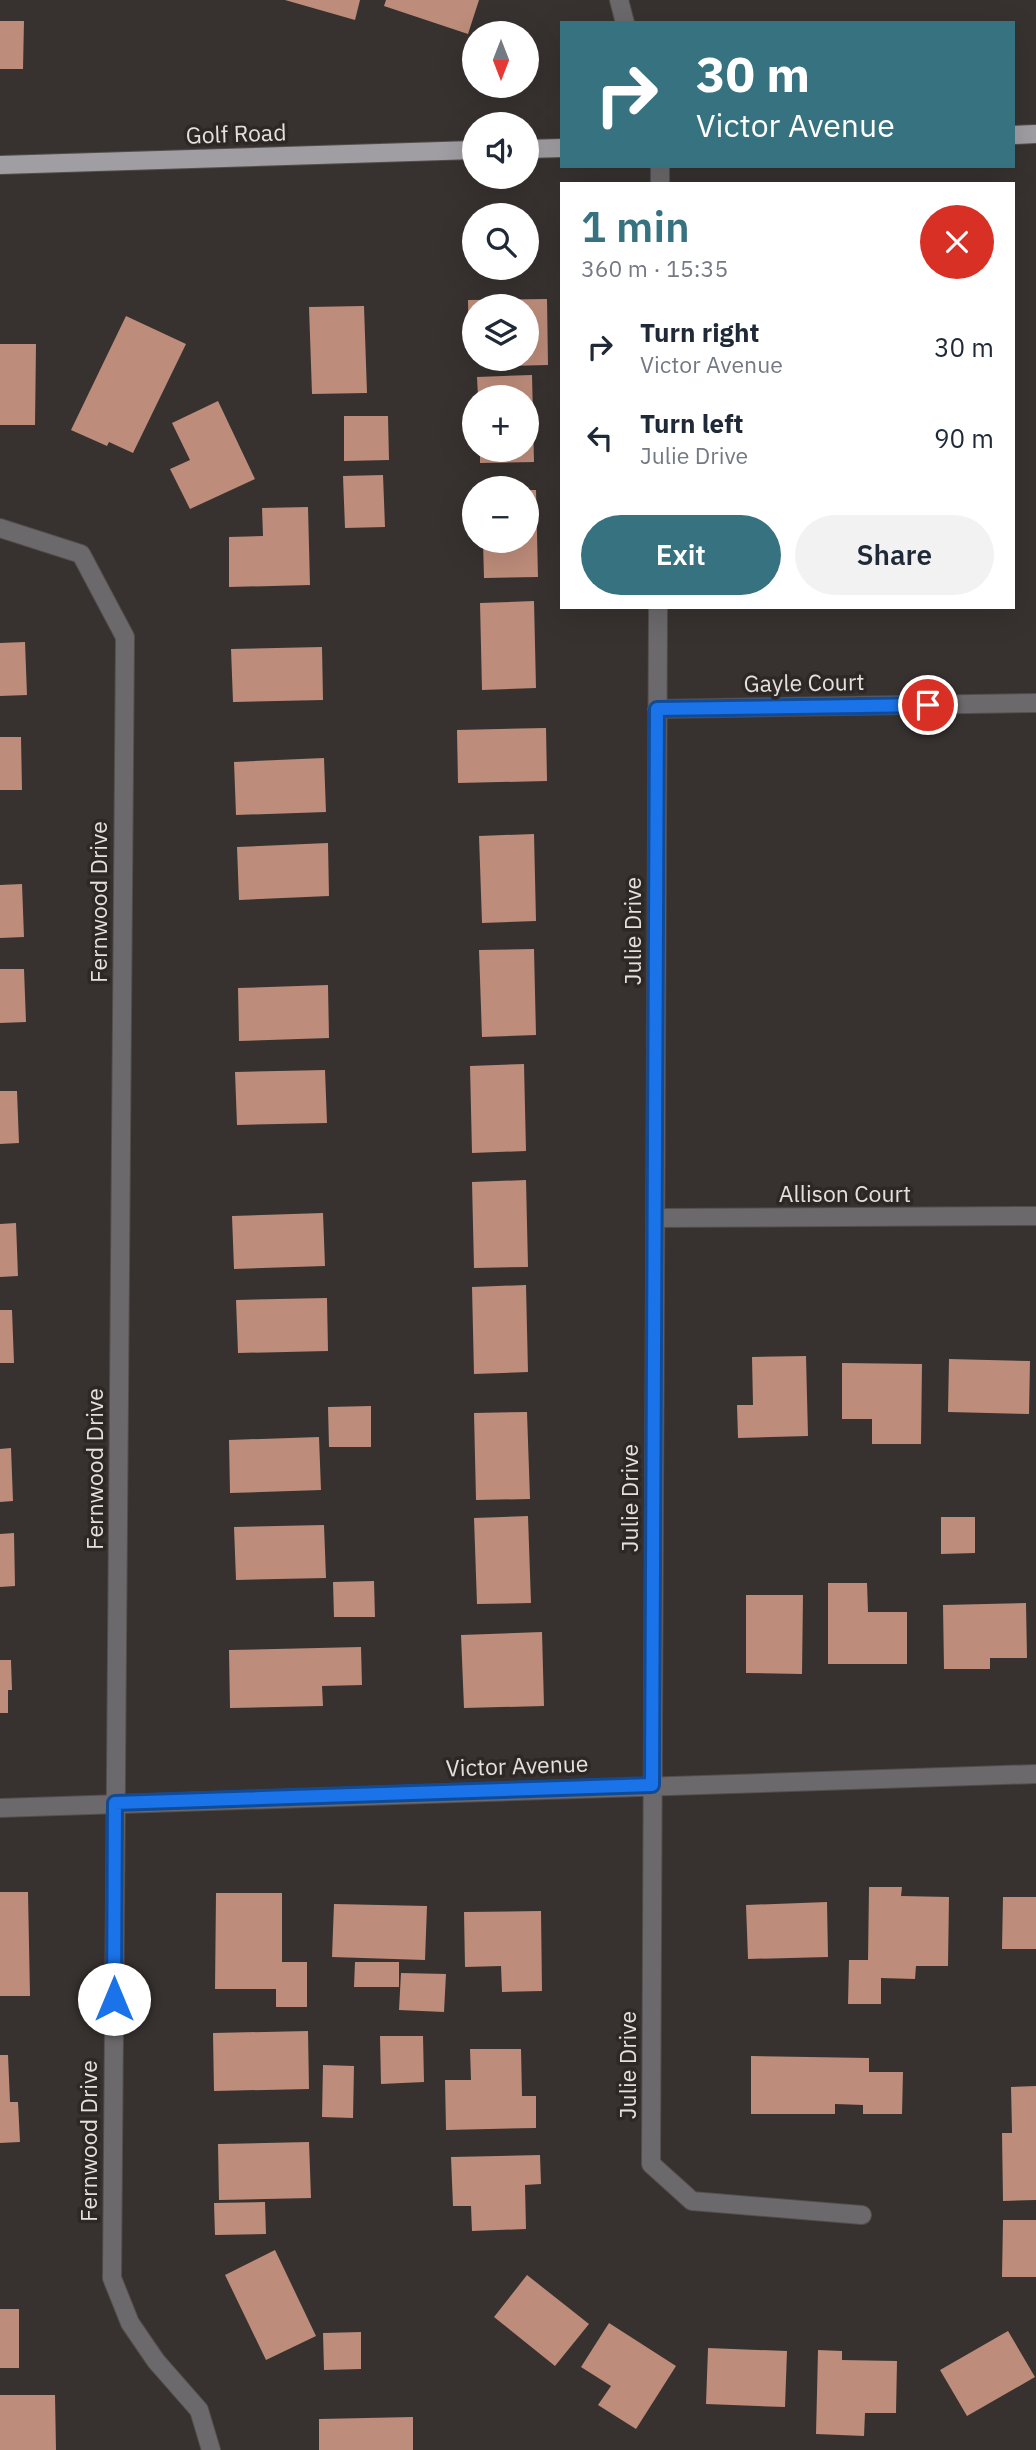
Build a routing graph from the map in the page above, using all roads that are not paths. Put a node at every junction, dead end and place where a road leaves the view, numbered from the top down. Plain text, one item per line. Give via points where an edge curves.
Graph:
1 (619, 0) edge
2 (624, 21) edge
3 (1036, 134) edge
4 (1015, 135) edge
5 (560, 148) edge
6 (539, 149) edge
7 (462, 150) edge
8 (0, 165) edge
9 (0, 528) edge
10 (658, 609) edge
11 (1036, 703) edge
12 (657, 709) junction
13 (1036, 1216) edge
14 (655, 1218) junction
15 (1036, 1774) edge
16 (652, 1785) junction
17 (115, 1803) junction
18 (0, 1808) edge
19 (862, 2215) dead end
20 (211, 2450) edge

1 - 2 street
3 - 4 main road
5 - 6 main road
7 - 8 main road, Golf Road
9 - 17 street, Fernwood Drive via 80,554 125,636
10 - 12 street, Julie Drive
11 - 12 street, Gayle Court
12 - 14 street, Julie Drive
13 - 14 street, Allison Court
14 - 16 street, Julie Drive
15 - 16 street, Victor Avenue
16 - 17 street, Victor Avenue
16 - 19 street, Julie Drive via 651,2164 692,2201
17 - 18 street, Victor Avenue
17 - 20 street, Fernwood Drive via 112,2278 130,2323 156,2361 200,2410

